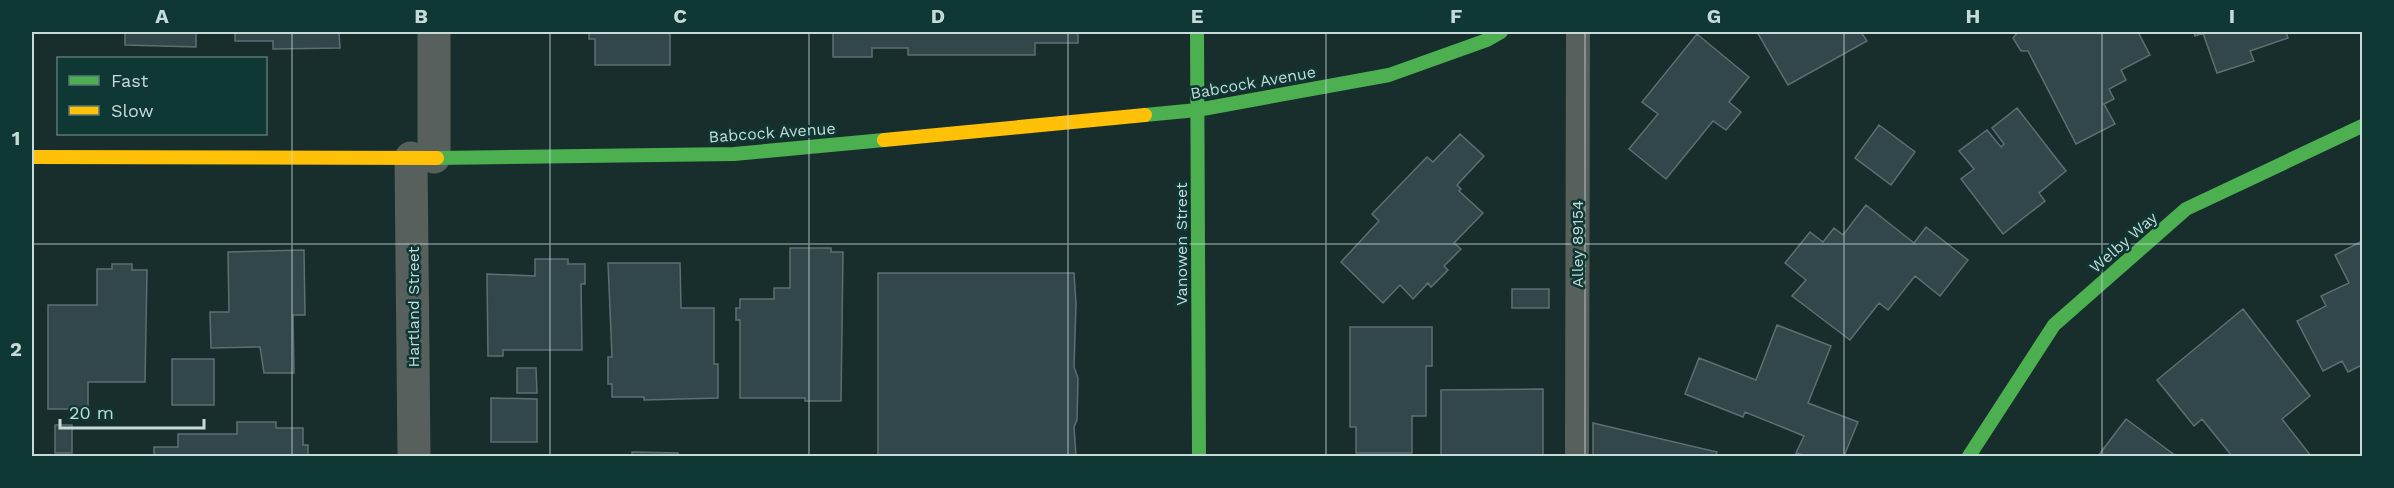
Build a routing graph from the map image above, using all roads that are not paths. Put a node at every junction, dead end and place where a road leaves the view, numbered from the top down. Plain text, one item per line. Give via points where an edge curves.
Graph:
1 (434, 32) edge
2 (1197, 32) edge
3 (1501, 32) edge
4 (1578, 32) edge
5 (1197, 110) junction
6 (2362, 126) edge
7 (32, 157) edge
8 (422, 157) junction
9 (414, 456) edge
10 (1199, 456) edge
11 (1577, 456) edge
12 (1969, 456) edge

1 - 8 street, Hartland Street
2 - 5 street, Vanowen Street
3 - 5 street, Babcock Avenue via 1389,75
4 - 11 lane, Alley 89154
5 - 8 street, Babcock Avenue via 734,154
5 - 10 street, Vanowen Street
6 - 12 street, Welby Way via 2186,209 2054,325
7 - 8 street, Babcock Avenue
8 - 9 street, Hartland Street

